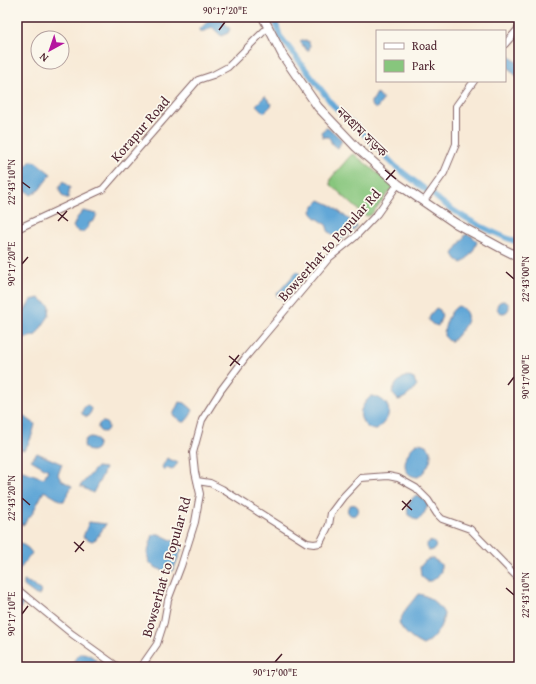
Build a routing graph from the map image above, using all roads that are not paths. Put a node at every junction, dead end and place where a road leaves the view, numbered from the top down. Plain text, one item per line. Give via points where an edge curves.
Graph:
1 (263, 17) edge
2 (268, 27) junction
3 (519, 28) edge
4 (506, 43) edge
5 (473, 82) edge
6 (398, 184) junction
7 (424, 201) junction
8 (17, 229) edge
9 (519, 255) edge
10 (197, 481) junction
11 (519, 579) edge
12 (17, 589) edge
13 (118, 667) edge
14 (140, 667) edge

1 - 2 main road, নবগ্রাম সড়ক
2 - 6 main road, নবগ্রাম সড়ক via 283,56 318,107 356,147
2 - 8 street, Korapur Road via 228,66 198,80 103,189
3 - 4 street
5 - 7 street via 456,106 456,144 444,173
6 - 7 main road, নবগ্রাম সড়ক
6 - 10 street, Bowserhat to Popular Rd via 377,214 354,238 329,258 221,390 202,420 193,453
7 - 9 main road, নবগ্রাম সড়ক via 455,223
10 - 11 street via 210,483 222,489 307,543 314,544 320,543 329,525 331,514 361,478 398,478 416,488 442,519 470,529
10 - 14 street, Bowserhat to Popular Rd via 200,494 195,522 168,600 157,644
12 - 13 street

